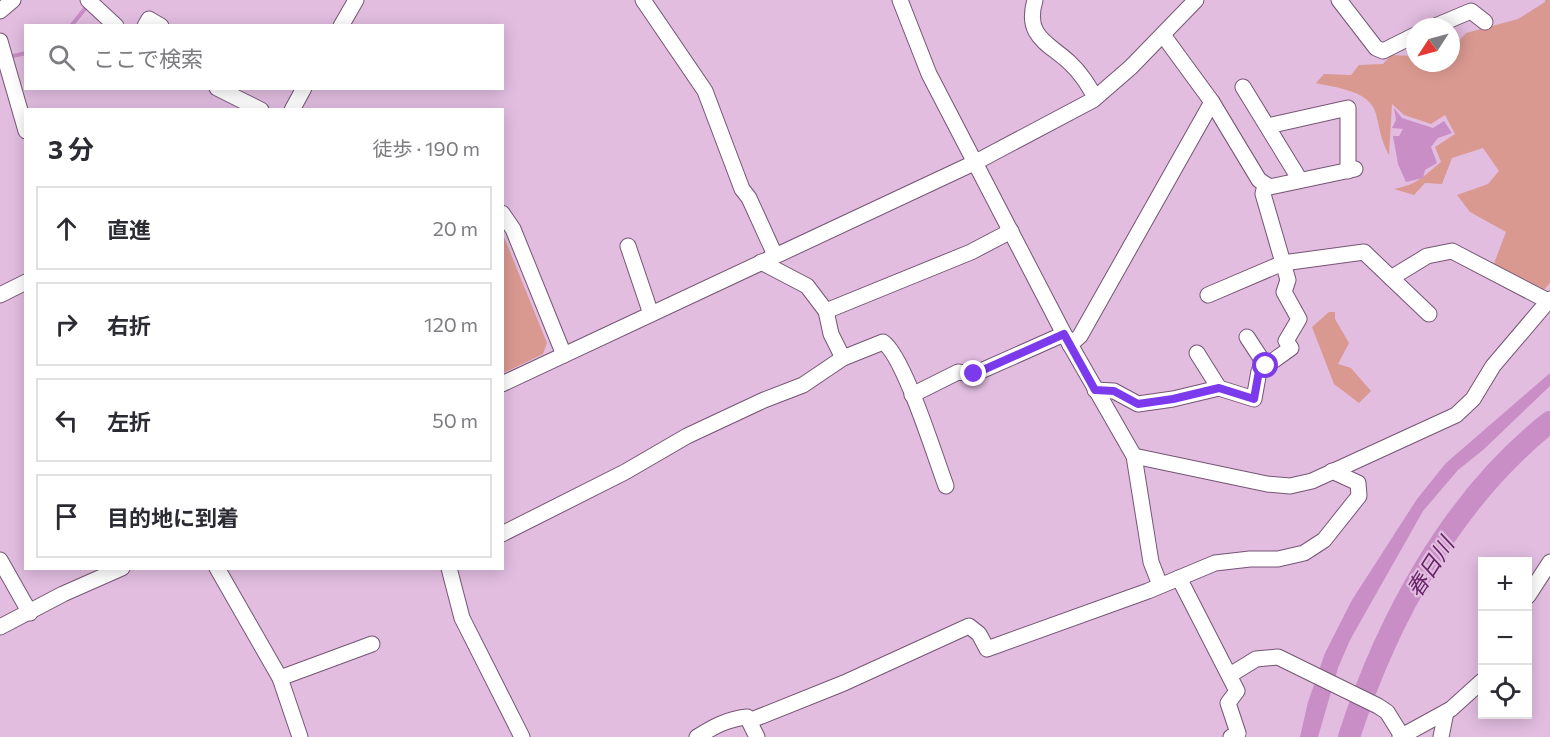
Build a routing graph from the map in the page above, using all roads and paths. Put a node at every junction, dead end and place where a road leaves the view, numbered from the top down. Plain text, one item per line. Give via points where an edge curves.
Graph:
1 (13, 0) edge
2 (356, 0) edge
3 (643, 0) edge
4 (900, 0) edge
5 (1035, 0) edge
6 (1196, 0) edge
7 (1339, 0) edge
8 (91, 3) edge
9 (0, 11) edge
10 (1454, 18) edge
11 (1485, 22) dead end
12 (114, 24) edge
13 (146, 24) edge
14 (157, 24) edge
15 (342, 24) edge
16 (1163, 35) junction
17 (1406, 40) edge
18 (3, 61) edge
19 (1243, 87) dead end
20 (221, 90) edge
21 (303, 90) edge
22 (1095, 98) junction
23 (1212, 102) junction
24 (257, 108) edge
25 (293, 108) edge
26 (24, 125) edge
27 (1268, 126) junction
28 (976, 162) junction
29 (1300, 180) junction
30 (1265, 185) junction
31 (504, 216) edge
32 (1011, 231) junction
33 (628, 246) dead end
34 (768, 258) junction
35 (1283, 263) junction
36 (1391, 278) junction
37 (24, 283) edge
38 (0, 295) edge
39 (1208, 296) dead end
40 (1549, 300) edge
41 (826, 311) junction
42 (651, 314) junction
43 (1429, 314) dead end
44 (1247, 338) dead end
45 (1067, 339) junction
46 (1197, 353) dead end
47 (564, 355) junction
48 (843, 358) junction
49 (1266, 366) junction
50 (504, 383) edge
51 (1219, 388) junction
52 (1095, 390) junction
53 (912, 395) junction
54 (1134, 456) junction
55 (1332, 471) junction
56 (946, 486) dead end
57 (504, 533) edge
58 (0, 560) edge
59 (1550, 562) edge
60 (117, 570) edge
61 (219, 570) edge
62 (450, 570) edge
63 (1179, 578) junction
64 (1160, 585) junction
65 (1532, 589) edge
66 (30, 613) junction
67 (0, 627) edge
68 (372, 644) dead end
69 (1230, 675) junction
70 (280, 678) junction
71 (1478, 686) edge
72 (1446, 712) junction
73 (749, 721) junction
74 (1401, 736) edge
75 (300, 737) edge
76 (522, 737) edge
77 (697, 737) edge
78 (757, 737) edge
79 (1231, 737) edge
80 (1441, 737) edge

1 - 9 street
2 - 15 street
3 - 34 street via 705,91 742,189 749,198
4 - 28 street via 928,74
5 - 22 street via 1031,14 1041,42 1070,62
6 - 16 street
7 - 17 street via 1376,48 1383,51
8 - 12 street
10 - 11 street via 1471,11
13 - 14 street via 149,19
16 - 22 street
16 - 23 street
18 - 26 street
19 - 27 street
20 - 24 street
21 - 25 street
22 - 28 street
23 - 30 street
23 - 45 street via 1080,336
27 - 29 street
27 - 29 street via 1348,108 1351,170
28 - 32 street
28 - 34 street
29 - 30 street
30 - 35 street via 1263,194
31 - 47 street via 513,229
32 - 41 street via 874,294
32 - 45 street
33 - 42 street
34 - 41 street via 807,286
34 - 42 street
35 - 36 street via 1364,252
35 - 39 street
35 - 49 street via 1288,280 1284,292 1299,320 1286,340 1291,348
36 - 40 street via 1427,256 1452,251
36 - 43 street
37 - 38 street
40 - 55 street via 1492,366 1473,399 1456,415
41 - 48 street via 831,334
42 - 47 street
44 - 49 street
45 - 52 street
45 - 53 street via 974,374 958,372
46 - 51 street
47 - 50 street
48 - 53 street via 883,342 891,347
48 - 57 street via 803,385 687,436
49 - 51 street via 1259,371 1254,399
51 - 52 street via 1138,404 1114,391
52 - 54 street
53 - 56 street
54 - 55 street via 1290,486
54 - 64 street via 1151,562
55 - 63 street via 1358,483 1359,496 1324,540 1304,553 1278,559 1215,563
58 - 66 street
59 - 65 street
60 - 66 street
61 - 70 street
62 - 76 street via 462,618
63 - 64 street
63 - 69 street
64 - 73 street via 987,649 969,626 844,684
66 - 67 street
68 - 70 street
69 - 74 street via 1256,659 1278,657 1387,712
69 - 79 street via 1238,691 1228,703 1238,733
70 - 75 street
71 - 72 street
72 - 74 street
72 - 80 street
73 - 77 street via 747,717 733,718
73 - 78 street

